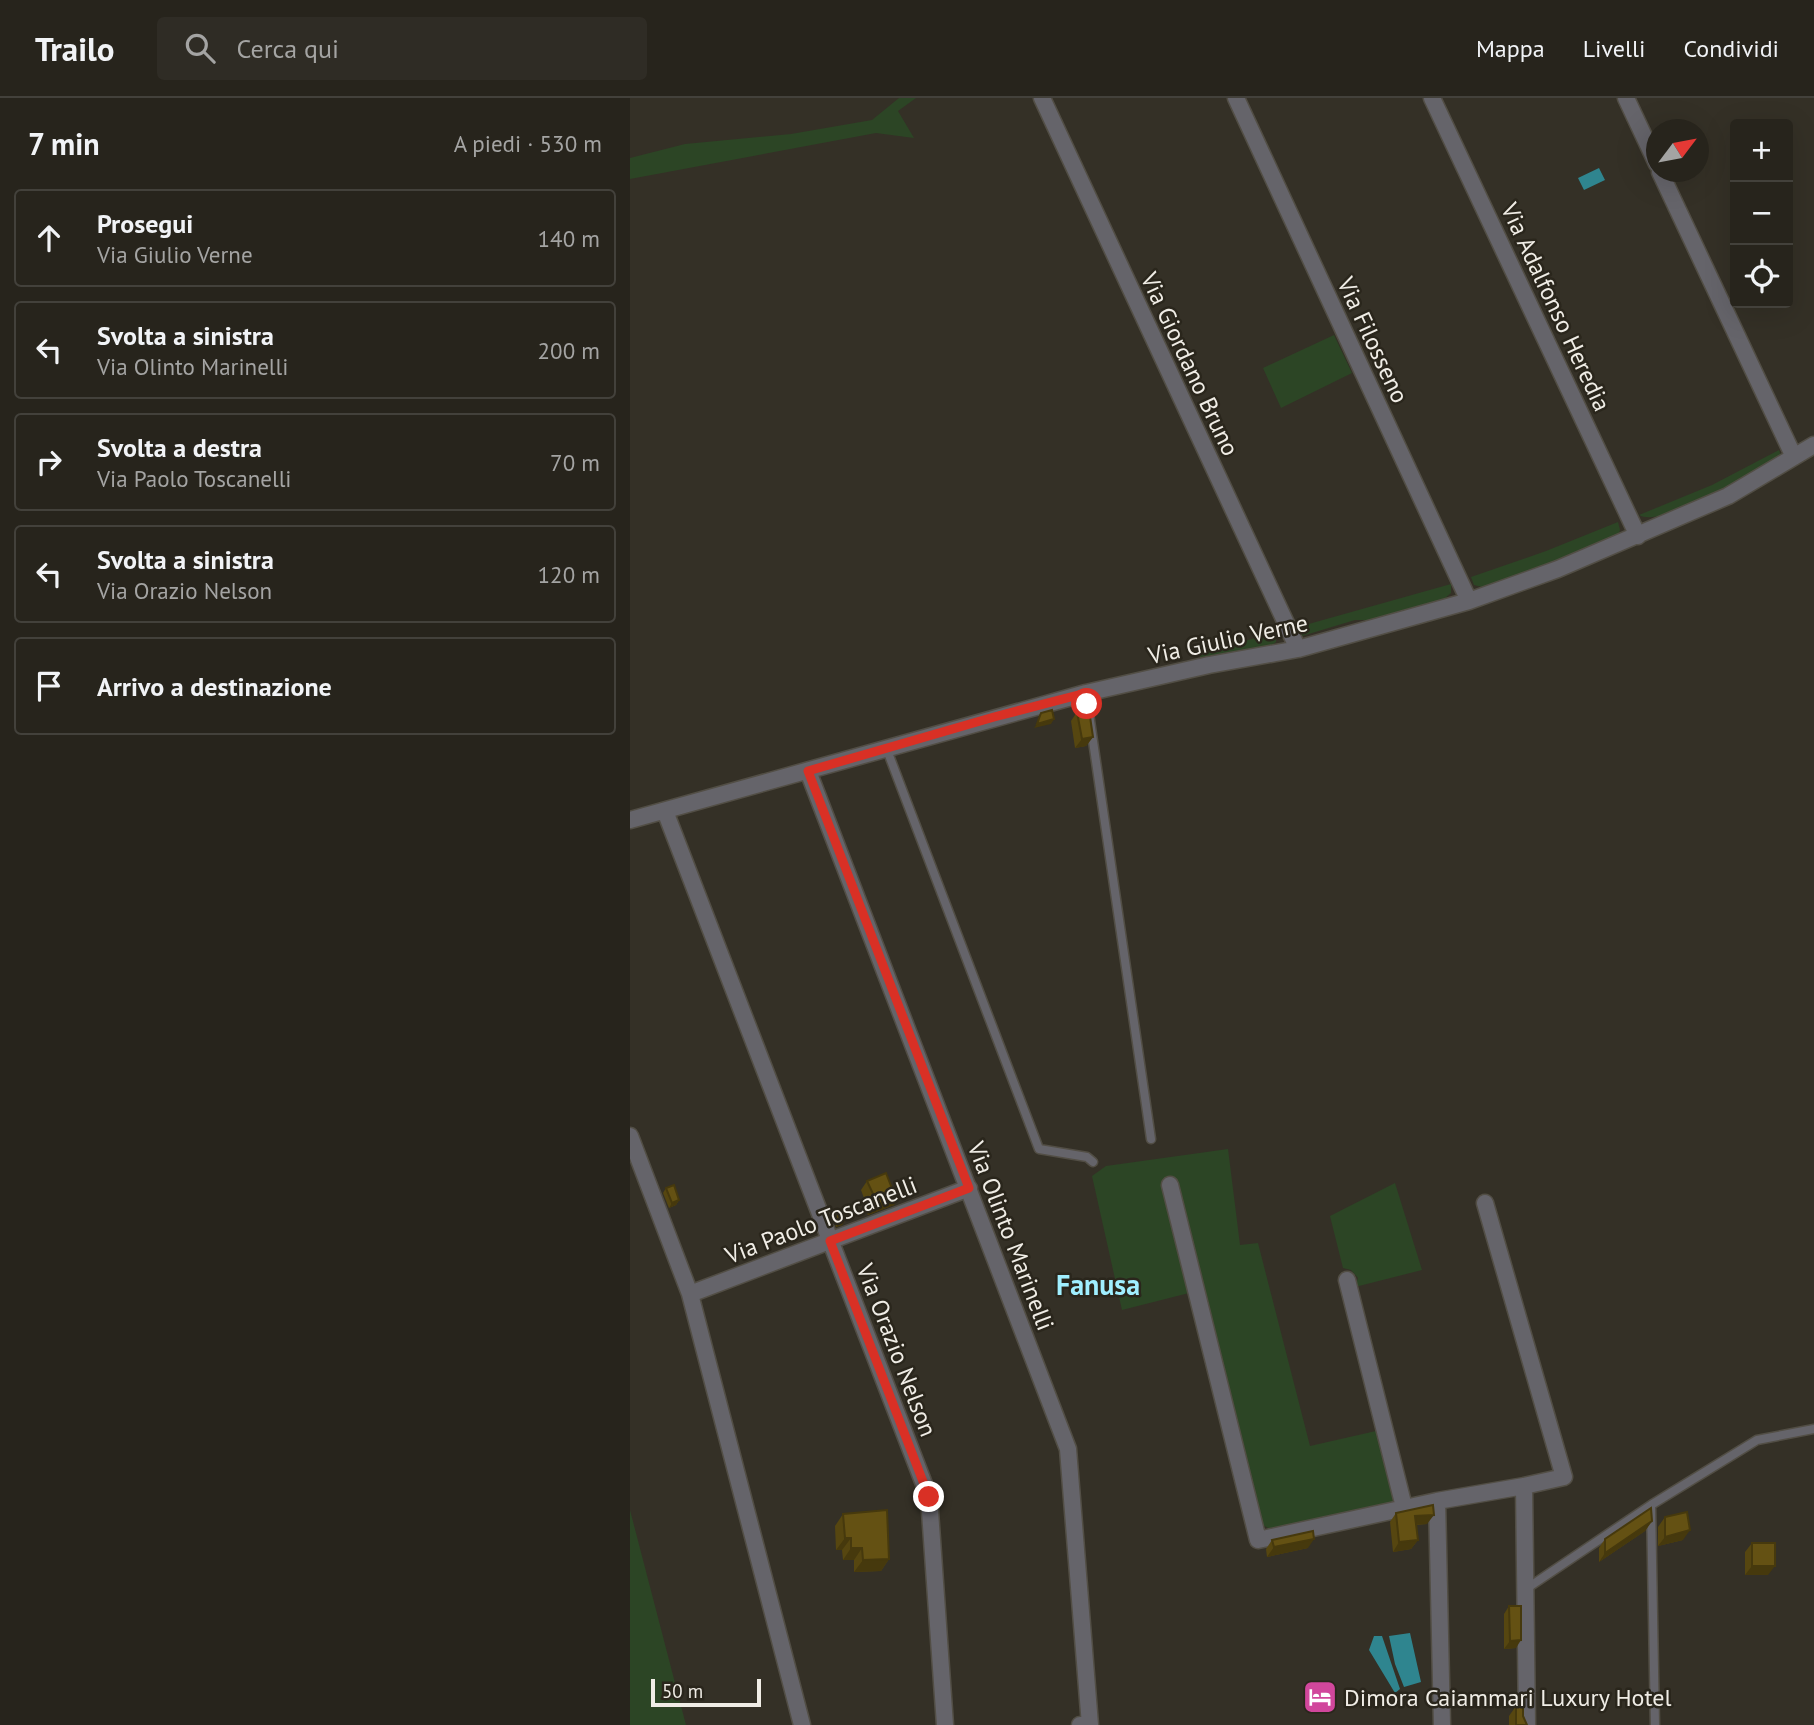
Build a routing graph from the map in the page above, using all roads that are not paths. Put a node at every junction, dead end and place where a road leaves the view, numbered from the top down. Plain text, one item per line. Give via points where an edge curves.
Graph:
1 (1042, 98) edge
2 (1236, 98) edge
3 (1432, 98) edge
4 (1626, 98) edge
5 (1646, 141) edge
6 (1665, 182) edge
7 (1814, 445) edge
8 (1794, 457) junction
9 (1638, 536) junction
10 (1468, 601) junction
11 (1298, 649) junction
12 (1086, 693) junction
13 (887, 750) junction
14 (808, 771) junction
15 (665, 811) junction
16 (630, 820) edge
17 (630, 1136) edge
18 (1151, 1139) dead end
19 (1093, 1162) dead end
20 (1170, 1185) dead end
21 (969, 1188) junction
22 (1485, 1203) dead end
23 (830, 1241) junction
24 (1347, 1280) dead end
25 (690, 1294) junction
26 (1814, 1429) edge
27 (1524, 1486) junction
28 (1437, 1501) junction
29 (1651, 1506) junction
30 (1404, 1507) junction
31 (1525, 1590) junction
32 (802, 1725) edge
33 (945, 1725) edge
34 (1080, 1725) edge
35 (1442, 1725) edge
36 (1527, 1725) edge
37 (1655, 1725) edge

1 - 11 street, Via Giordano Bruno
2 - 10 street, Via Filosseno
3 - 9 street, Via Adalfonso Heredia
4 - 5 street
6 - 8 street
7 - 8 street, Via Giulio Verne
8 - 9 street, Via Giulio Verne via 1728,496
9 - 10 street, Via Giulio Verne
10 - 11 street, Via Giulio Verne
11 - 12 street, Via Giulio Verne
12 - 13 street, Via Giulio Verne
12 - 18 lane
13 - 14 street, Via Giulio Verne
13 - 19 lane via 1039,1149
14 - 15 street, Via Giulio Verne
14 - 21 street, Via Olinto Marinelli
15 - 16 street, Via Giulio Verne
15 - 23 street, Via Orazio Nelson
17 - 25 street
20 - 30 street via 1258,1540
21 - 23 street, Via Paolo Toscanelli
21 - 34 street, Via Olinto Marinelli via 1068,1449 1090,1725
22 - 27 street via 1564,1477
23 - 25 street, Via Paolo Toscanelli
23 - 33 street, Via Orazio Nelson via 929,1497
24 - 30 street
25 - 32 street
26 - 29 lane via 1758,1440
27 - 28 street
27 - 31 street
28 - 30 street
28 - 35 street
29 - 31 lane
29 - 37 lane
31 - 36 street

